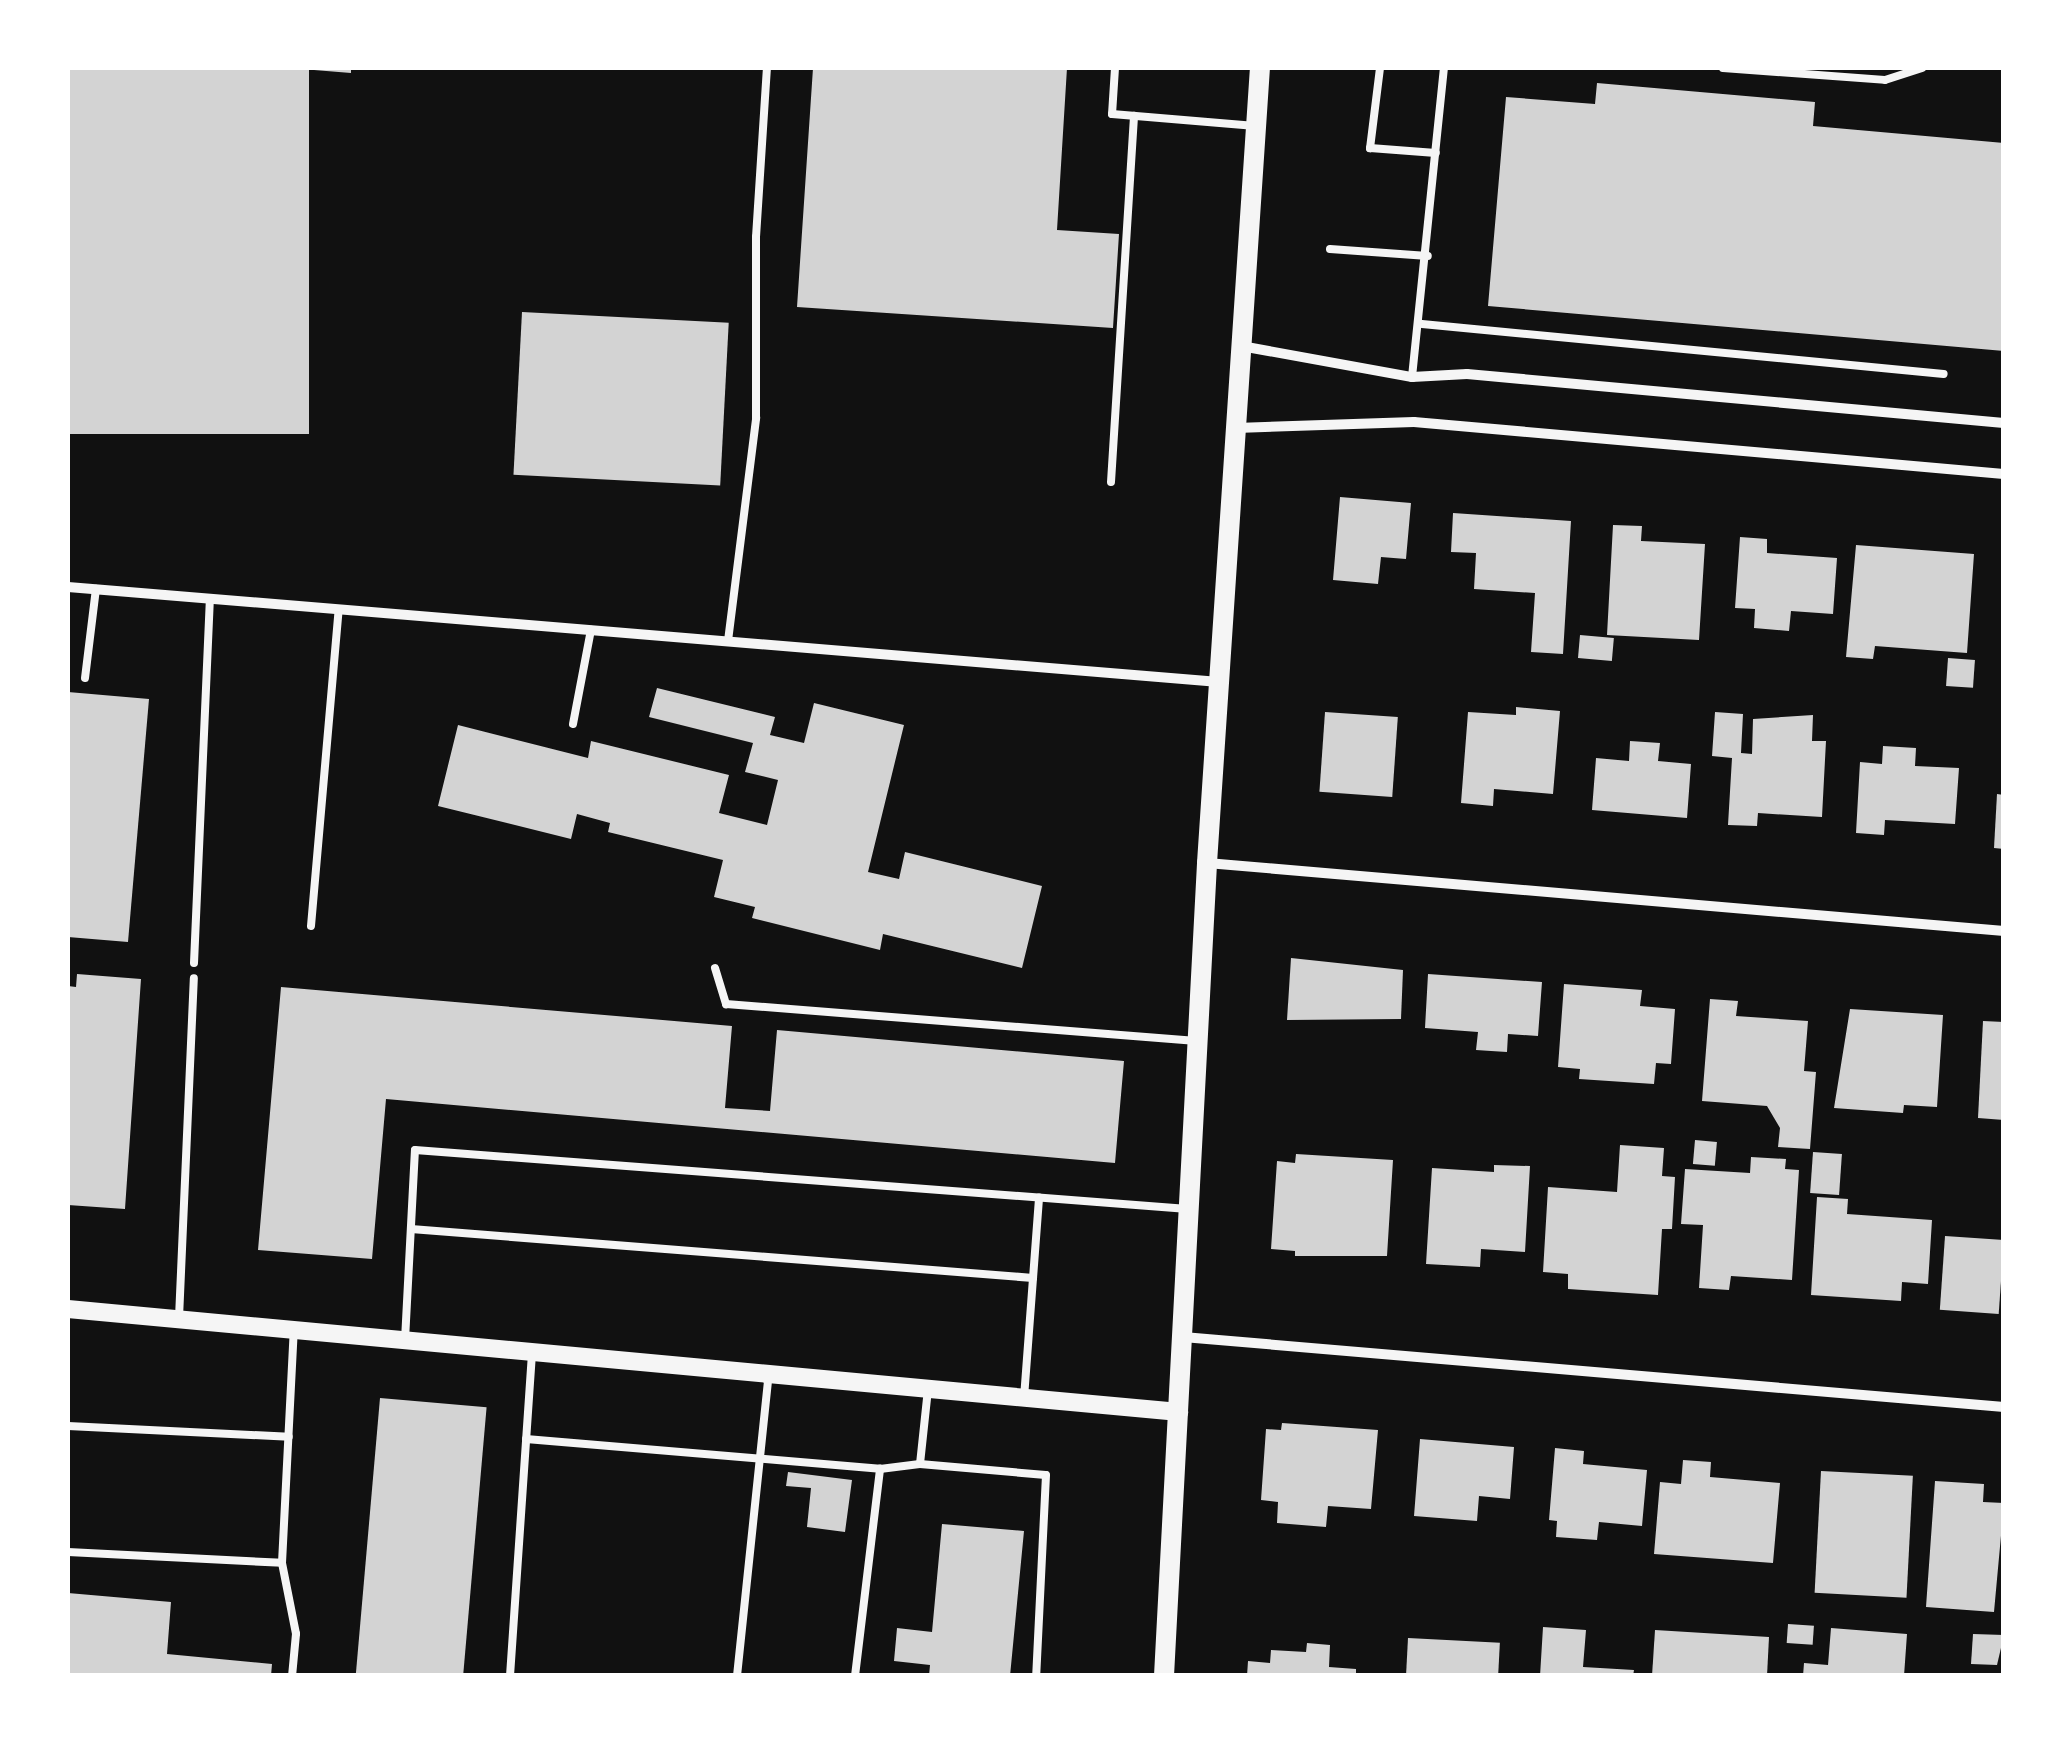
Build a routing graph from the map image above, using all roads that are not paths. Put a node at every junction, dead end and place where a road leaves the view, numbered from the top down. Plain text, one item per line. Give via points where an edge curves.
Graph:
1 (767, 68) edge
2 (1115, 68) edge
3 (1260, 68) edge
4 (1380, 68) edge
5 (1444, 68) edge
6 (1723, 68) edge
7 (1922, 68) edge
8 (1134, 116) junction
9 (1256, 126) junction
10 (1436, 153) junction
11 (1330, 249) dead end
12 (1428, 256) junction
13 (1422, 324) junction
14 (1241, 346) junction
15 (1944, 374) dead end
16 (1412, 376) junction
17 (2004, 422) edge
18 (1235, 428) junction
19 (2004, 474) edge
20 (1111, 482) dead end
21 (68, 586) edge
22 (96, 589) junction
23 (210, 599) junction
24 (339, 609) junction
25 (591, 630) junction
26 (728, 641) junction
27 (85, 678) dead end
28 (1219, 682) junction
29 (573, 724) dead end
30 (1207, 863) junction
31 (310, 926) dead end
32 (2004, 931) edge
33 (194, 963) dead end
34 (715, 968) dead end
35 (194, 978) dead end
36 (1198, 1042) junction
37 (1039, 1198) junction
38 (1190, 1209) junction
39 (410, 1229) junction
40 (1033, 1278) junction
41 (68, 1310) edge
42 (179, 1319) junction
43 (294, 1330) junction
44 (1184, 1337) junction
45 (405, 1340) junction
46 (532, 1352) junction
47 (768, 1374) junction
48 (928, 1389) junction
49 (1024, 1398) junction
50 (2004, 1406) edge
51 (1179, 1412) junction
52 (68, 1426) edge
53 (289, 1438) junction
54 (526, 1440) junction
55 (760, 1460) junction
56 (920, 1464) junction
57 (880, 1469) junction
58 (68, 1552) edge
59 (282, 1563) junction
60 (292, 1676) edge
61 (510, 1676) edge
62 (737, 1676) edge
63 (855, 1676) edge
64 (1036, 1676) edge
65 (1164, 1676) edge

1 - 26 lane via 756,237 756,418
2 - 8 lane via 1112,114
3 - 9 main road
4 - 10 lane via 1370,148
5 - 10 lane
6 - 7 lane via 1885,80
8 - 9 lane
8 - 20 lane
9 - 14 main road
10 - 12 lane
11 - 12 lane
12 - 13 lane
13 - 15 lane
13 - 16 lane
14 - 16 street
14 - 18 main road
16 - 17 street via 1467,374
18 - 19 street via 1414,422
18 - 28 main road
21 - 22 street
22 - 23 street
22 - 27 lane
23 - 24 street
23 - 33 lane
24 - 25 street
24 - 31 lane
25 - 26 street
25 - 29 lane
26 - 28 street
28 - 30 main road
30 - 32 street
30 - 36 main road
34 - 36 lane via 726,1004
35 - 42 lane
36 - 38 main road
37 - 38 lane
37 - 39 lane via 414,1150
37 - 40 lane
38 - 44 main road
39 - 40 lane
39 - 45 lane
40 - 49 lane
41 - 42 street
42 - 43 street
43 - 45 street
43 - 53 lane
44 - 50 street
44 - 51 main road
45 - 46 street
46 - 47 street
46 - 54 lane
47 - 48 street
47 - 55 lane
48 - 49 street
48 - 56 lane
49 - 51 street
51 - 65 main road
52 - 53 lane
53 - 59 lane
54 - 55 lane
54 - 61 lane
55 - 57 lane
55 - 62 lane
56 - 57 lane
56 - 64 lane via 1046,1475
57 - 63 lane
58 - 59 lane
59 - 60 lane via 296,1634

